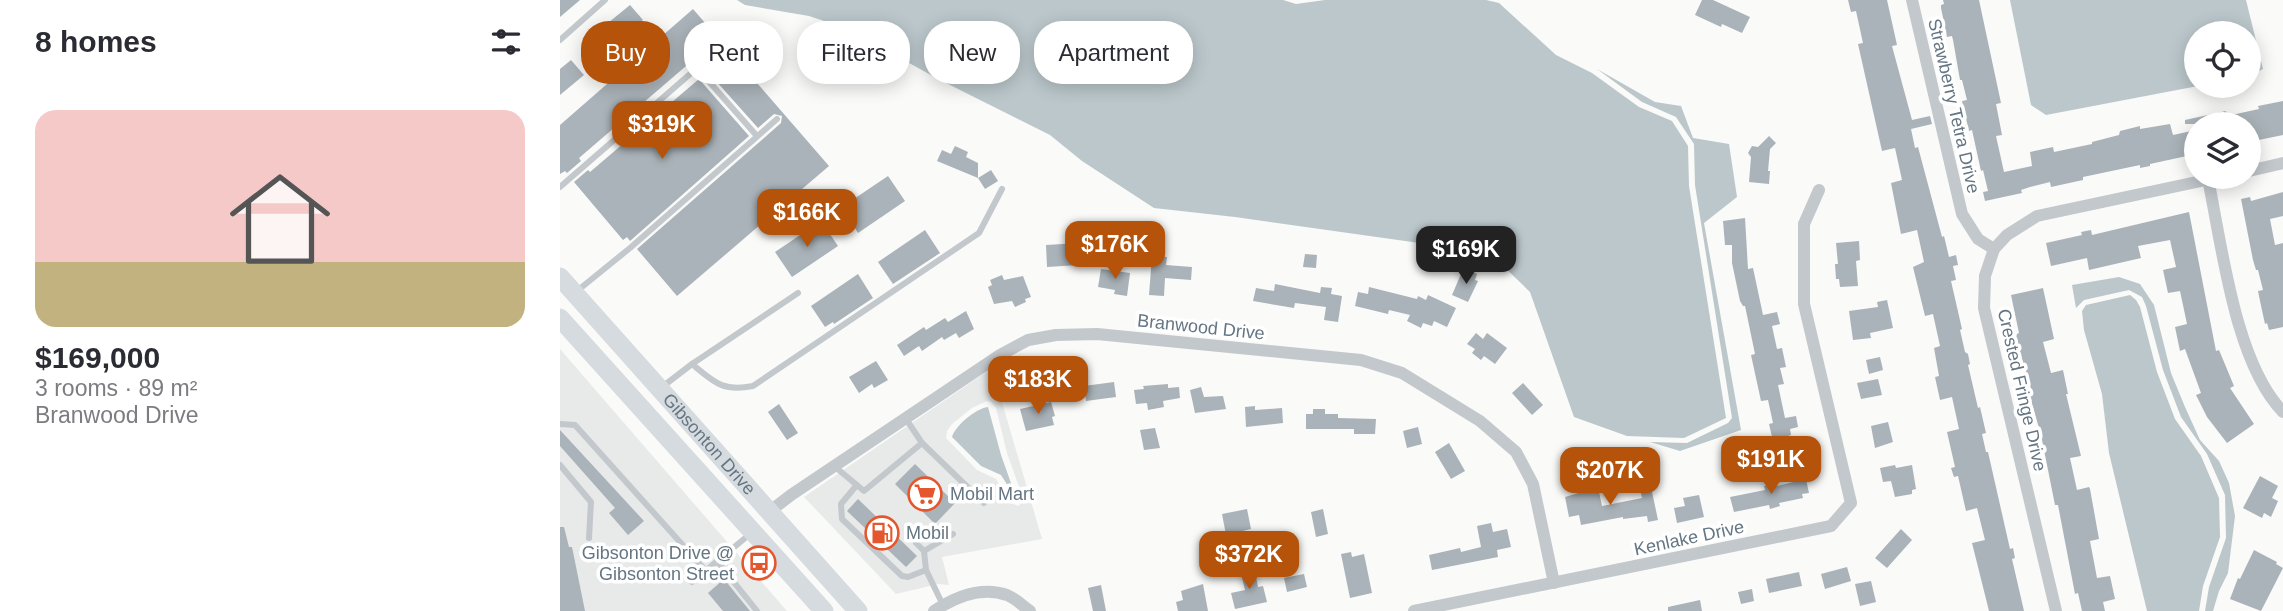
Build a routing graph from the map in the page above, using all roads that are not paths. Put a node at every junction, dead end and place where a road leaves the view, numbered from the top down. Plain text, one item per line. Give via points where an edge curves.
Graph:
1 (605, 0) edge
2 (1912, 0) edge
3 (560, 40) edge
4 (777, 119) dead end
5 (757, 136) junction
6 (2283, 163) edge
7 (2261, 168) edge
8 (2184, 184) edge
9 (560, 187) edge
10 (1002, 189) dead end
11 (2216, 189) edge
12 (1819, 190) dead end
13 (1994, 249) junction
14 (560, 277) edge
15 (567, 290) edge
16 (798, 293) dead end
17 (560, 313) edge
18 (560, 318) edge
19 (692, 364) junction
20 (659, 390) junction
21 (2283, 412) edge
22 (680, 414) junction
23 (906, 419) junction
24 (560, 424) edge
25 (922, 443) junction
26 (560, 465) edge
27 (834, 466) junction
28 (856, 486) junction
29 (984, 503) dead end
30 (769, 512) junction
31 (752, 532) junction
32 (953, 534) dead end
33 (589, 538) dead end
34 (916, 543) dead end
35 (924, 551) junction
36 (717, 561) junction
37 (926, 570) junction
38 (706, 571) junction
39 (692, 582) dead end
40 (1554, 583) junction
41 (938, 608) edge
42 (757, 611) edge
43 (824, 611) edge
44 (858, 611) edge
45 (1030, 611) edge
46 (1415, 611) edge
47 (2056, 611) edge

1 - 3 lane
2 - 13 street, Strawberry Tetra Drive via 1962,214 1978,239
4 - 5 lane
5 - 9 lane via 697,68
5 - 15 lane via 630,248
6 - 7 street
8 - 13 street via 2037,216
10 - 19 lane via 979,233 753,386 725,388
11 - 21 street via 2238,321 2251,364
12 - 40 street, Kenlake Drive via 1804,224 1804,304 1852,503 1831,526
13 - 47 street, Crested Fringe Drive via 1985,276 1983,308
14 - 15 main road, Gibsonton Drive
15 - 20 main road, Gibsonton Drive
16 - 19 lane
17 - 22 main road via 579,319 642,385
18 - 31 main road, Gibsonton Drive
19 - 20 lane
20 - 22 main road, Gibsonton Drive
22 - 30 main road, Gibsonton Drive
23 - 25 lane
23 - 27 street, Branwood Drive
23 - 40 street, Branwood Drive via 1000,355 1028,340 1056,335 1097,334 1361,360 1402,373 1480,421 1516,452 1533,484
24 - 38 lane via 575,425
25 - 28 lane via 863,491
25 - 29 lane
26 - 33 lane via 591,502
27 - 28 lane
27 - 30 street, Branwood Drive
28 - 37 lane via 841,504 842,519 902,576
30 - 44 main road, Gibsonton Drive
31 - 36 lane
31 - 43 main road, Gibsonton Drive
32 - 35 lane
34 - 35 lane
35 - 37 lane
36 - 38 lane
36 - 42 lane
37 - 41 lane
38 - 39 lane
40 - 46 street, Kenlake Drive
41 - 45 street via 963,594 978,592 1007,595

